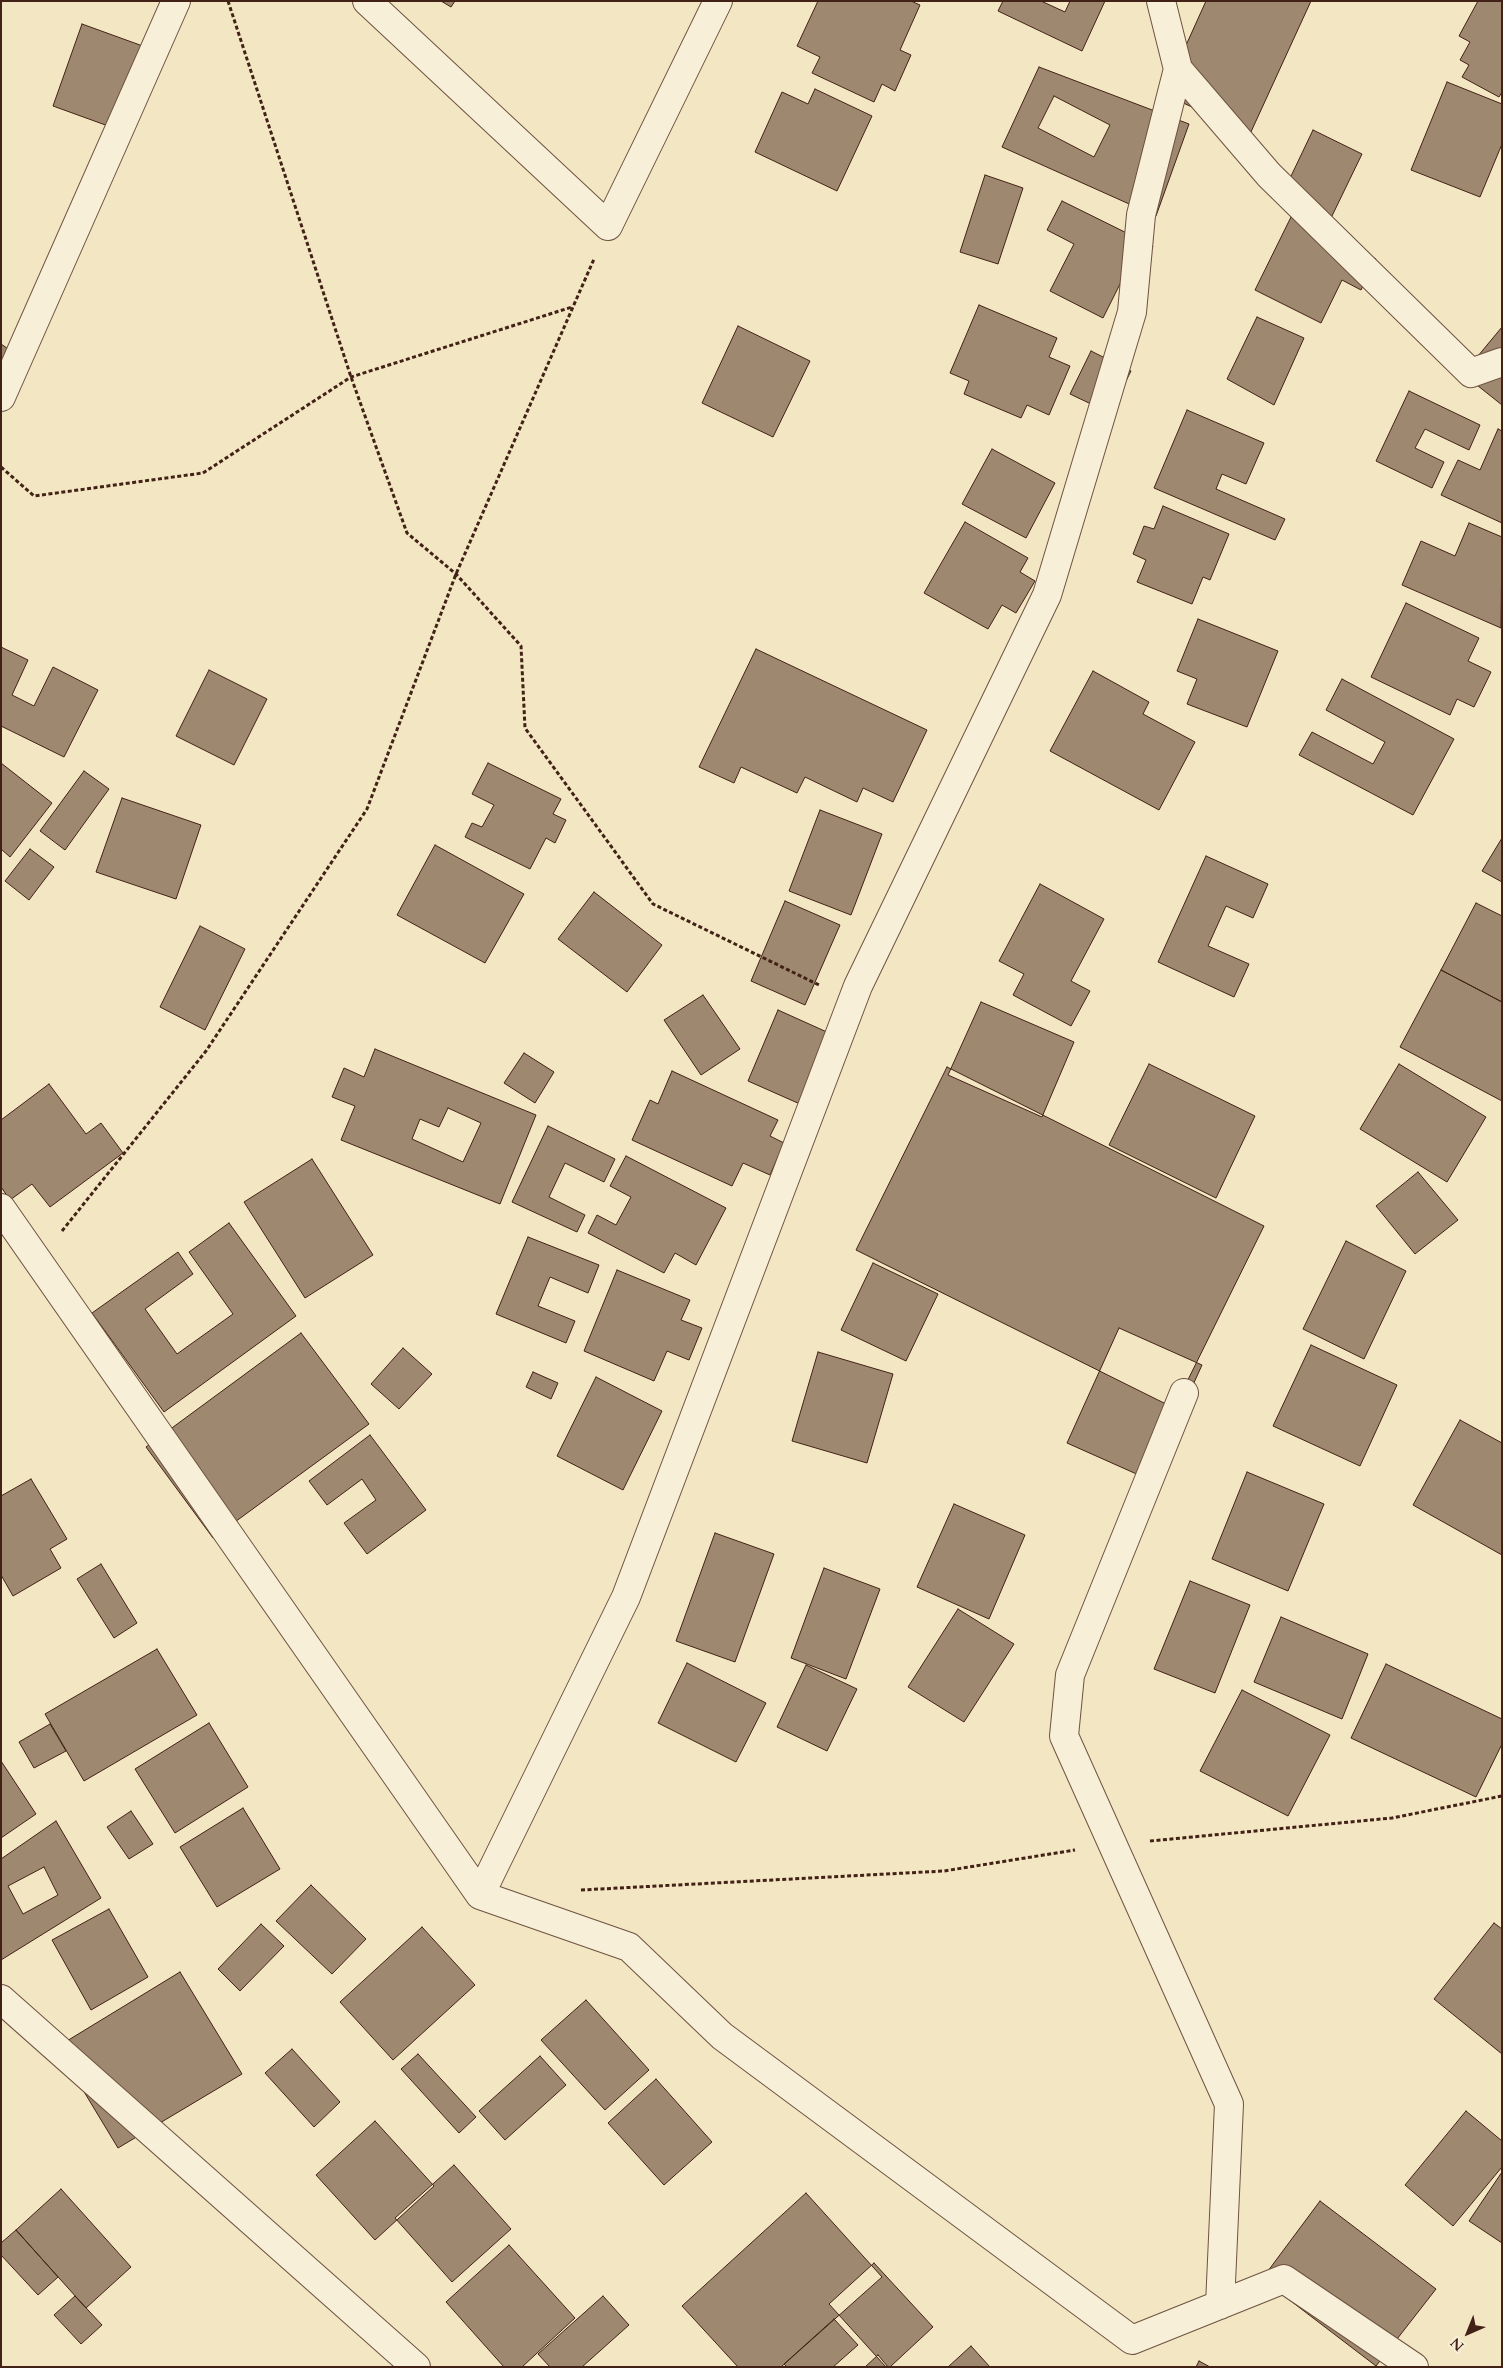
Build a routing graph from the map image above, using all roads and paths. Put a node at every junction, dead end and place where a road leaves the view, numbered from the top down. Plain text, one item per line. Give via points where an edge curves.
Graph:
1 (176, 1) edge
2 (228, 1) edge
3 (367, 1) edge
4 (718, 1) edge
5 (1161, 1) edge
6 (1178, 69) junction
7 (608, 226) junction
8 (573, 307) junction
9 (1502, 362) edge
10 (352, 377) junction
11 (1, 397) edge
12 (1, 467) edge
13 (456, 574) junction
14 (853, 1001) junction
15 (1, 1208) edge
16 (39, 1262) junction
17 (1184, 1394) dead end
18 (1502, 1796) edge
19 (1111, 1844) junction
20 (579, 1890) dead end
21 (480, 1895) junction
22 (1, 1999) edge
23 (1220, 2305) junction
24 (416, 2367) edge
25 (1414, 2367) edge

1 - 11 street
2 - 10 path
3 - 7 street
4 - 7 street
5 - 6 street
6 - 9 street via 1268,175 1471,372
6 - 14 street via 1141,216 1132,312 1047,595
7 - 8 path
8 - 10 path
8 - 13 path
10 - 12 path via 203,473 34,496
10 - 13 path via 407,533
13 - 14 path via 521,646 525,728 653,904
13 - 16 path via 368,809 206,1051
14 - 21 street via 626,1597
15 - 16 street
16 - 21 street
17 - 19 street via 1070,1675 1064,1736
18 - 19 path via 1392,1818
19 - 20 path via 944,1871
19 - 23 street via 1229,2104
21 - 23 street via 629,1947 722,2036 1132,2340
22 - 24 street
23 - 25 street via 1284,2279

